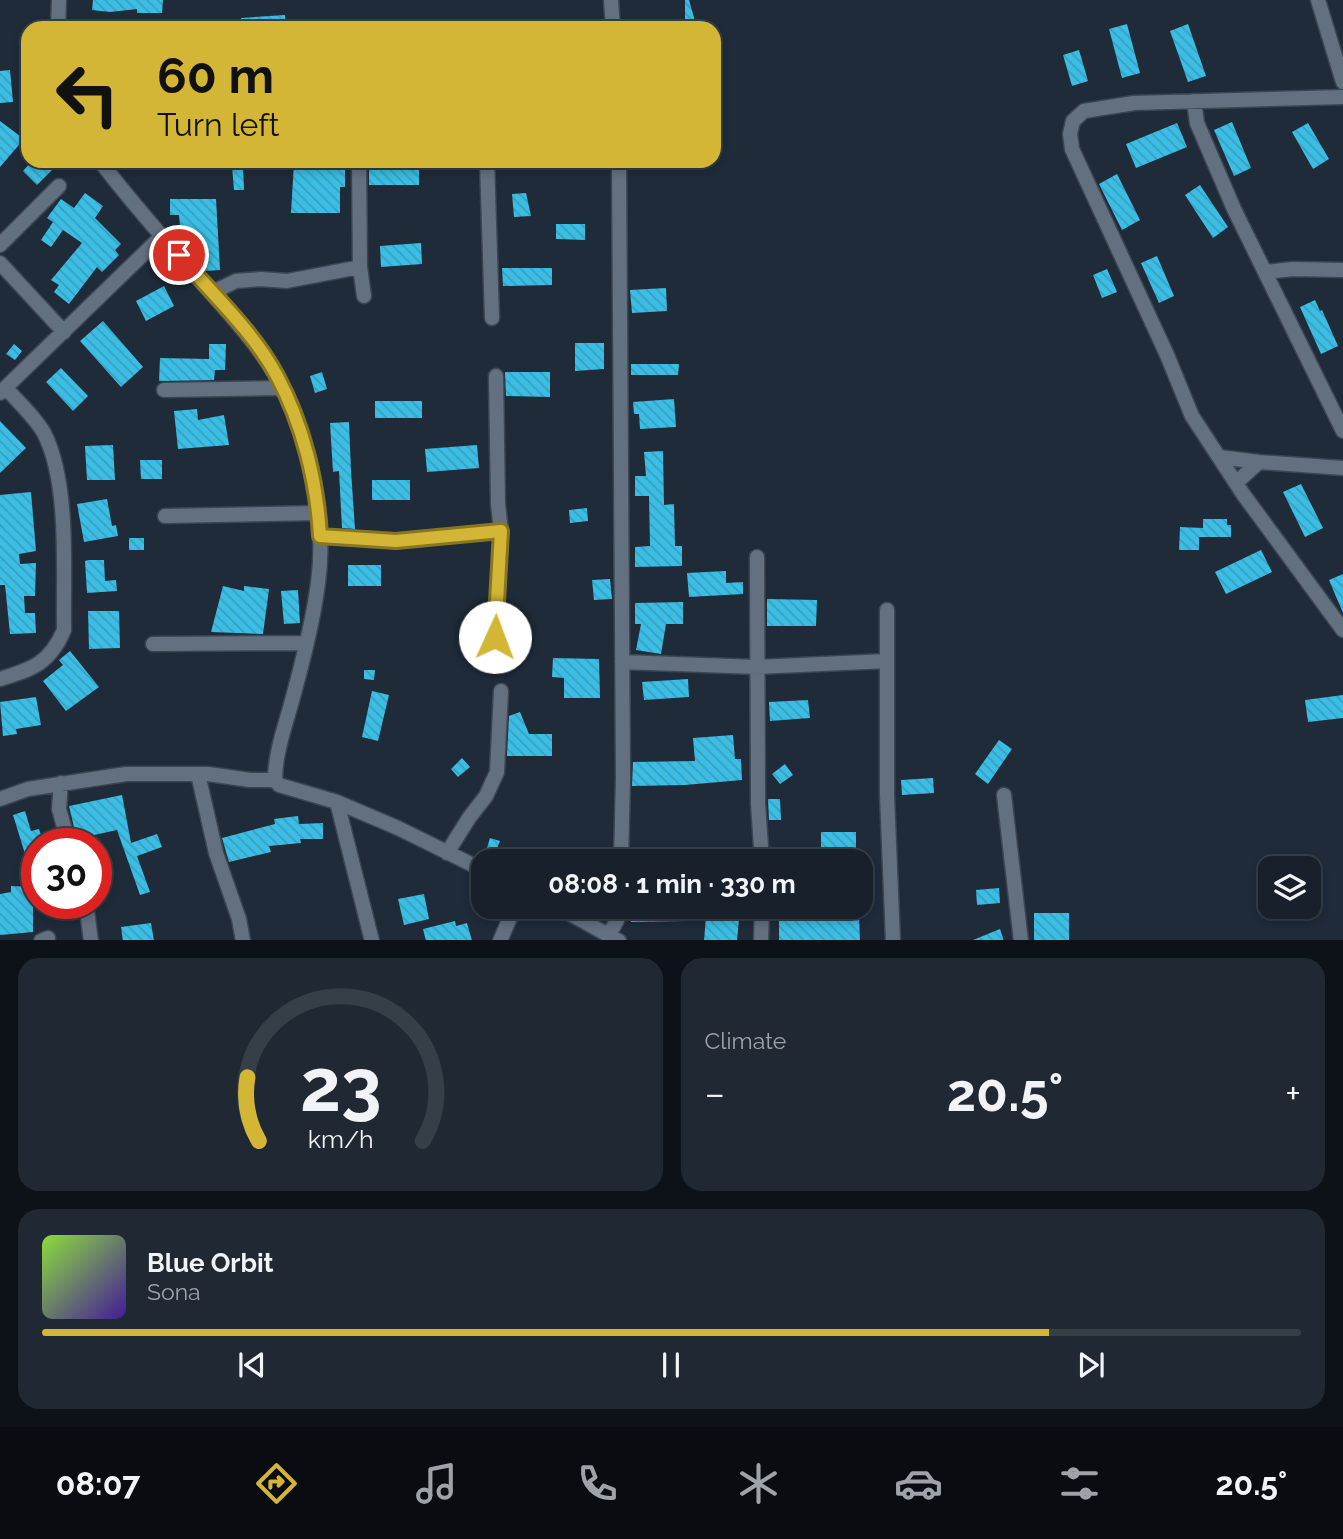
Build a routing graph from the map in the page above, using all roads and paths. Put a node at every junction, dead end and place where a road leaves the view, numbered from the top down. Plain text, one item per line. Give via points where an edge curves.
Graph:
1 (59, 0) edge
2 (611, 0) edge
3 (1318, 0) edge
4 (58, 21) edge
5 (612, 21) edge
6 (1343, 82) edge
7 (1343, 97) edge
8 (1194, 101) junction
9 (106, 168) edge
10 (359, 168) edge
11 (488, 168) edge
12 (620, 168) edge
13 (59, 186) dead end
14 (162, 236) junction
15 (0, 245) edge
16 (0, 263) edge
17 (360, 267) junction
18 (1343, 270) edge
19 (1266, 272) junction
20 (211, 293) junction
21 (364, 296) dead end
22 (492, 318) dead end
23 (64, 332) junction
24 (496, 376) dead end
25 (282, 388) junction
26 (164, 390) dead end
27 (3, 391) edge
28 (1343, 431) edge
29 (1219, 457) junction
30 (1259, 463) junction
31 (1343, 468) edge
32 (1236, 483) junction
33 (318, 513) junction
34 (165, 516) dead end
35 (501, 531) junction
36 (320, 536) junction
37 (757, 557) dead end
38 (887, 610) dead end
39 (1342, 628) edge
40 (495, 637) dead end
41 (307, 643) junction
42 (153, 644) dead end
43 (887, 661) junction
44 (622, 662) junction
45 (757, 667) junction
46 (0, 679) edge
47 (501, 691) dead end
48 (198, 774) junction
49 (275, 780) junction
50 (61, 783) junction
51 (1004, 794) dead end
52 (0, 799) edge
53 (337, 802) junction
54 (64, 828) edge
55 (621, 849) edge
56 (761, 849) edge
57 (447, 853) junction
58 (471, 864) edge
59 (88, 919) edge
60 (509, 919) edge
61 (579, 919) edge
62 (618, 919) edge
63 (762, 919) edge
64 (614, 939) edge
65 (91, 940) edge
66 (243, 940) edge
67 (372, 940) edge
68 (500, 940) edge
69 (761, 940) edge
70 (892, 940) edge
71 (1021, 940) edge

1 - 4 street
2 - 5 street
3 - 6 street
7 - 8 street
8 - 19 street via 1197,123 1228,197
8 - 29 street via 1084,111 1073,121 1070,134 1072,149 1192,416
9 - 14 street
10 - 17 street
11 - 22 street
12 - 44 street
13 - 15 street
14 - 20 street
14 - 23 street
16 - 23 street
17 - 20 street via 287,281 236,282
17 - 21 street
18 - 19 street
19 - 28 street
20 - 25 street via 260,352
23 - 27 street
24 - 35 street
25 - 26 street
25 - 33 street via 302,436
27 - 46 street via 43,431 56,465 61,491 64,630 56,649 39,664
29 - 30 street
29 - 32 street
30 - 31 street
30 - 32 street
32 - 39 street
33 - 34 street
33 - 36 street
35 - 36 street via 396,541
35 - 40 street
36 - 41 street
37 - 45 street
38 - 43 street
41 - 42 street
41 - 49 street
43 - 45 street
43 - 70 street
44 - 45 street
44 - 55 street
45 - 56 street
47 - 57 street via 497,772
48 - 49 street
48 - 50 street via 126,774
48 - 66 street
49 - 53 street
50 - 52 street
50 - 54 street via 59,809
51 - 71 street
53 - 57 street
53 - 67 street
57 - 58 street
59 - 65 street
60 - 68 street
61 - 64 street
62 - 64 street
63 - 69 street

